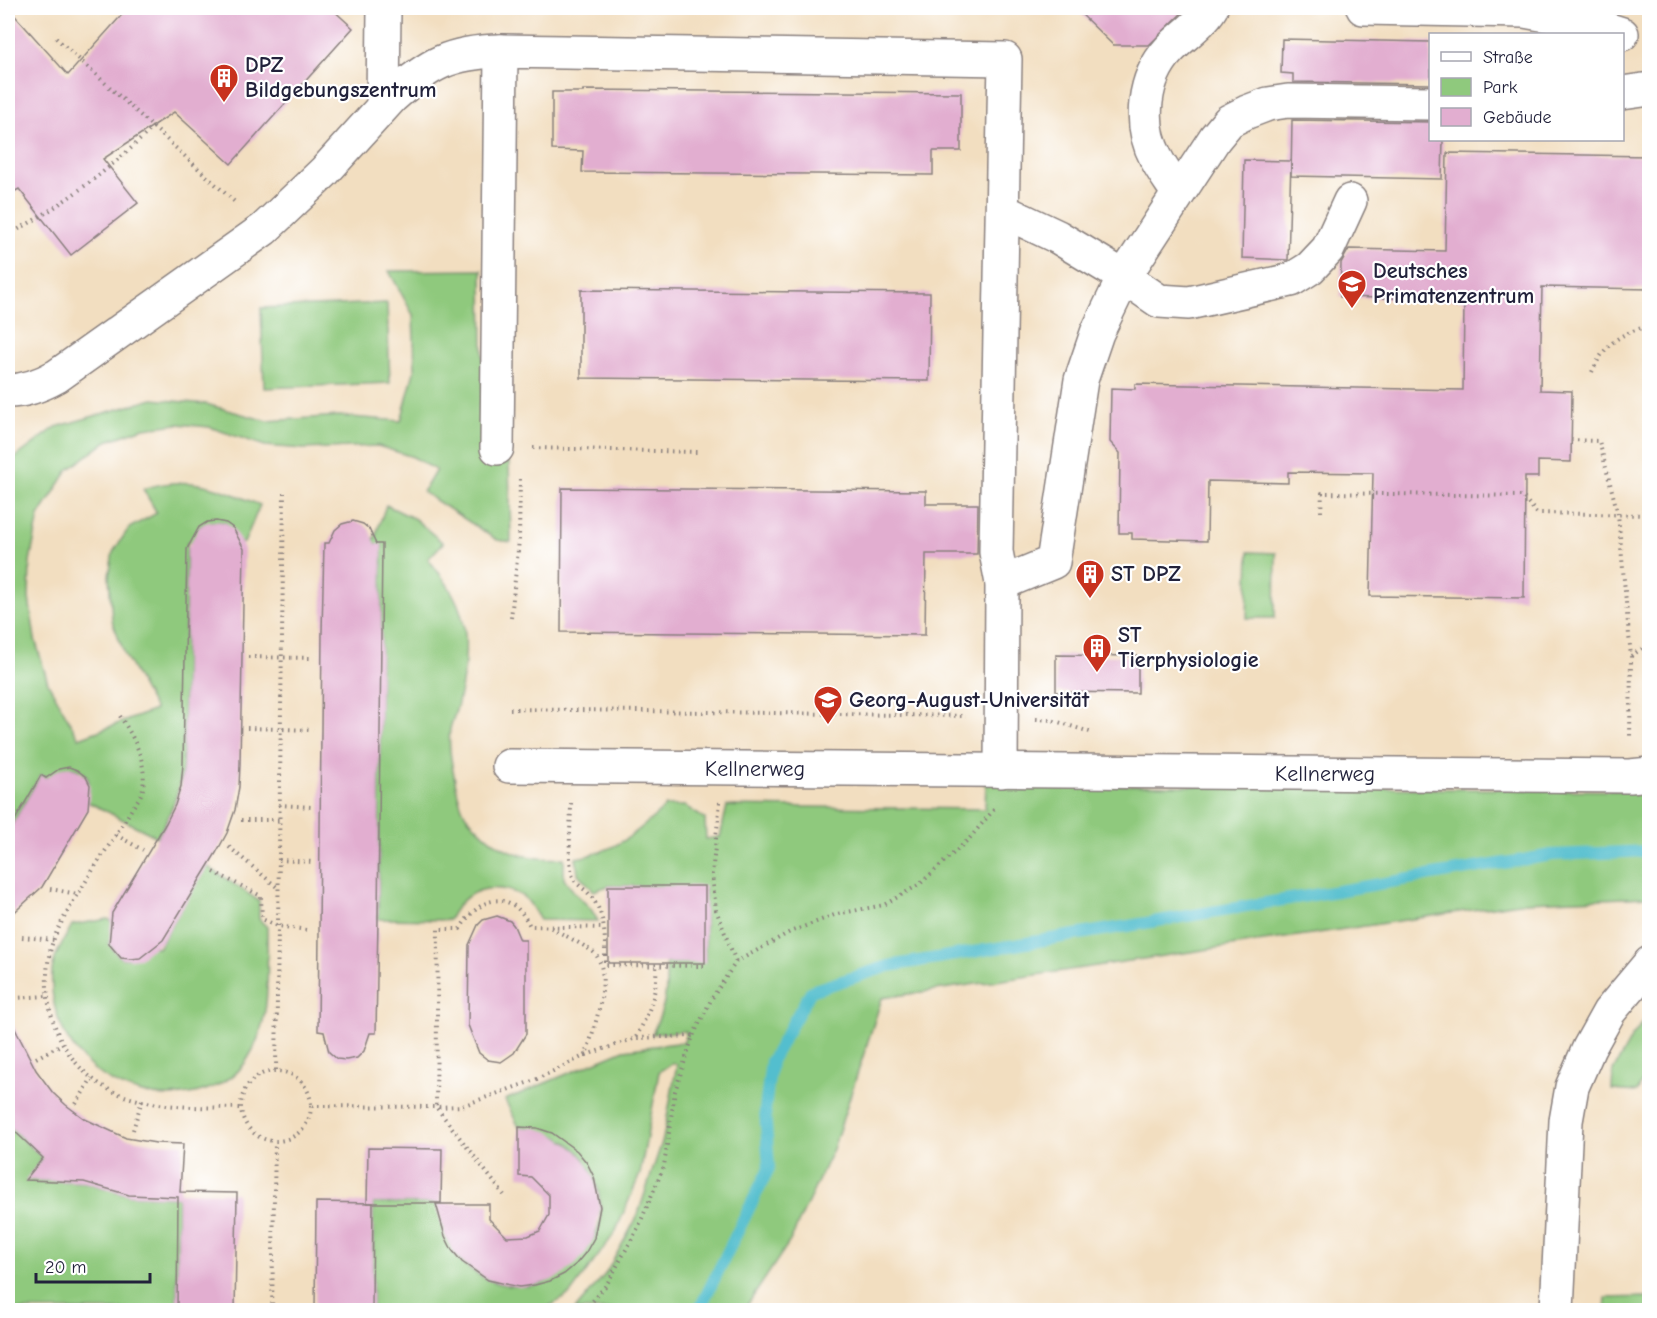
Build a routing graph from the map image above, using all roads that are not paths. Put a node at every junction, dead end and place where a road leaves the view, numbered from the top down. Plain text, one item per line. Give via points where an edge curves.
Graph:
1 (384, 8) edge
2 (1220, 8) edge
3 (1363, 8) edge
4 (1581, 14) edge
5 (1618, 33) edge
6 (1624, 36) edge
7 (1650, 43) edge
8 (501, 51) junction
9 (1650, 89) edge
10 (1624, 93) edge
11 (1429, 102) edge
12 (383, 106) junction
13 (1178, 194) junction
14 (1350, 201) dead end
15 (1003, 211) junction
16 (1124, 277) junction
17 (8, 391) edge
18 (497, 448) dead end
19 (1002, 584) junction
20 (509, 766) dead end
21 (1001, 771) junction
22 (1640, 775) edge
23 (1650, 963) edge
24 (1557, 1311) edge

1 - 12 street
2 - 13 street via 1167,52 1147,89 1148,132 1155,157
3 - 4 street
4 - 5 street
6 - 7 street
8 - 12 street via 467,52 436,64 408,82
8 - 15 street via 1005,59
8 - 18 street
9 - 10 street
11 - 13 street via 1288,101 1257,108 1229,121
12 - 17 street via 324,172 264,229 57,376 33,388
13 - 16 street
14 - 16 street via 1328,249 1310,268 1291,280 1189,303 1159,301
15 - 16 street via 1058,237
15 - 19 street via 996,552
16 - 19 street via 1097,333 1081,380 1053,562
19 - 21 street
20 - 21 street, Kellnerweg
21 - 22 street, Kellnerweg
23 - 24 street via 1609,1012 1572,1086 1566,1121

